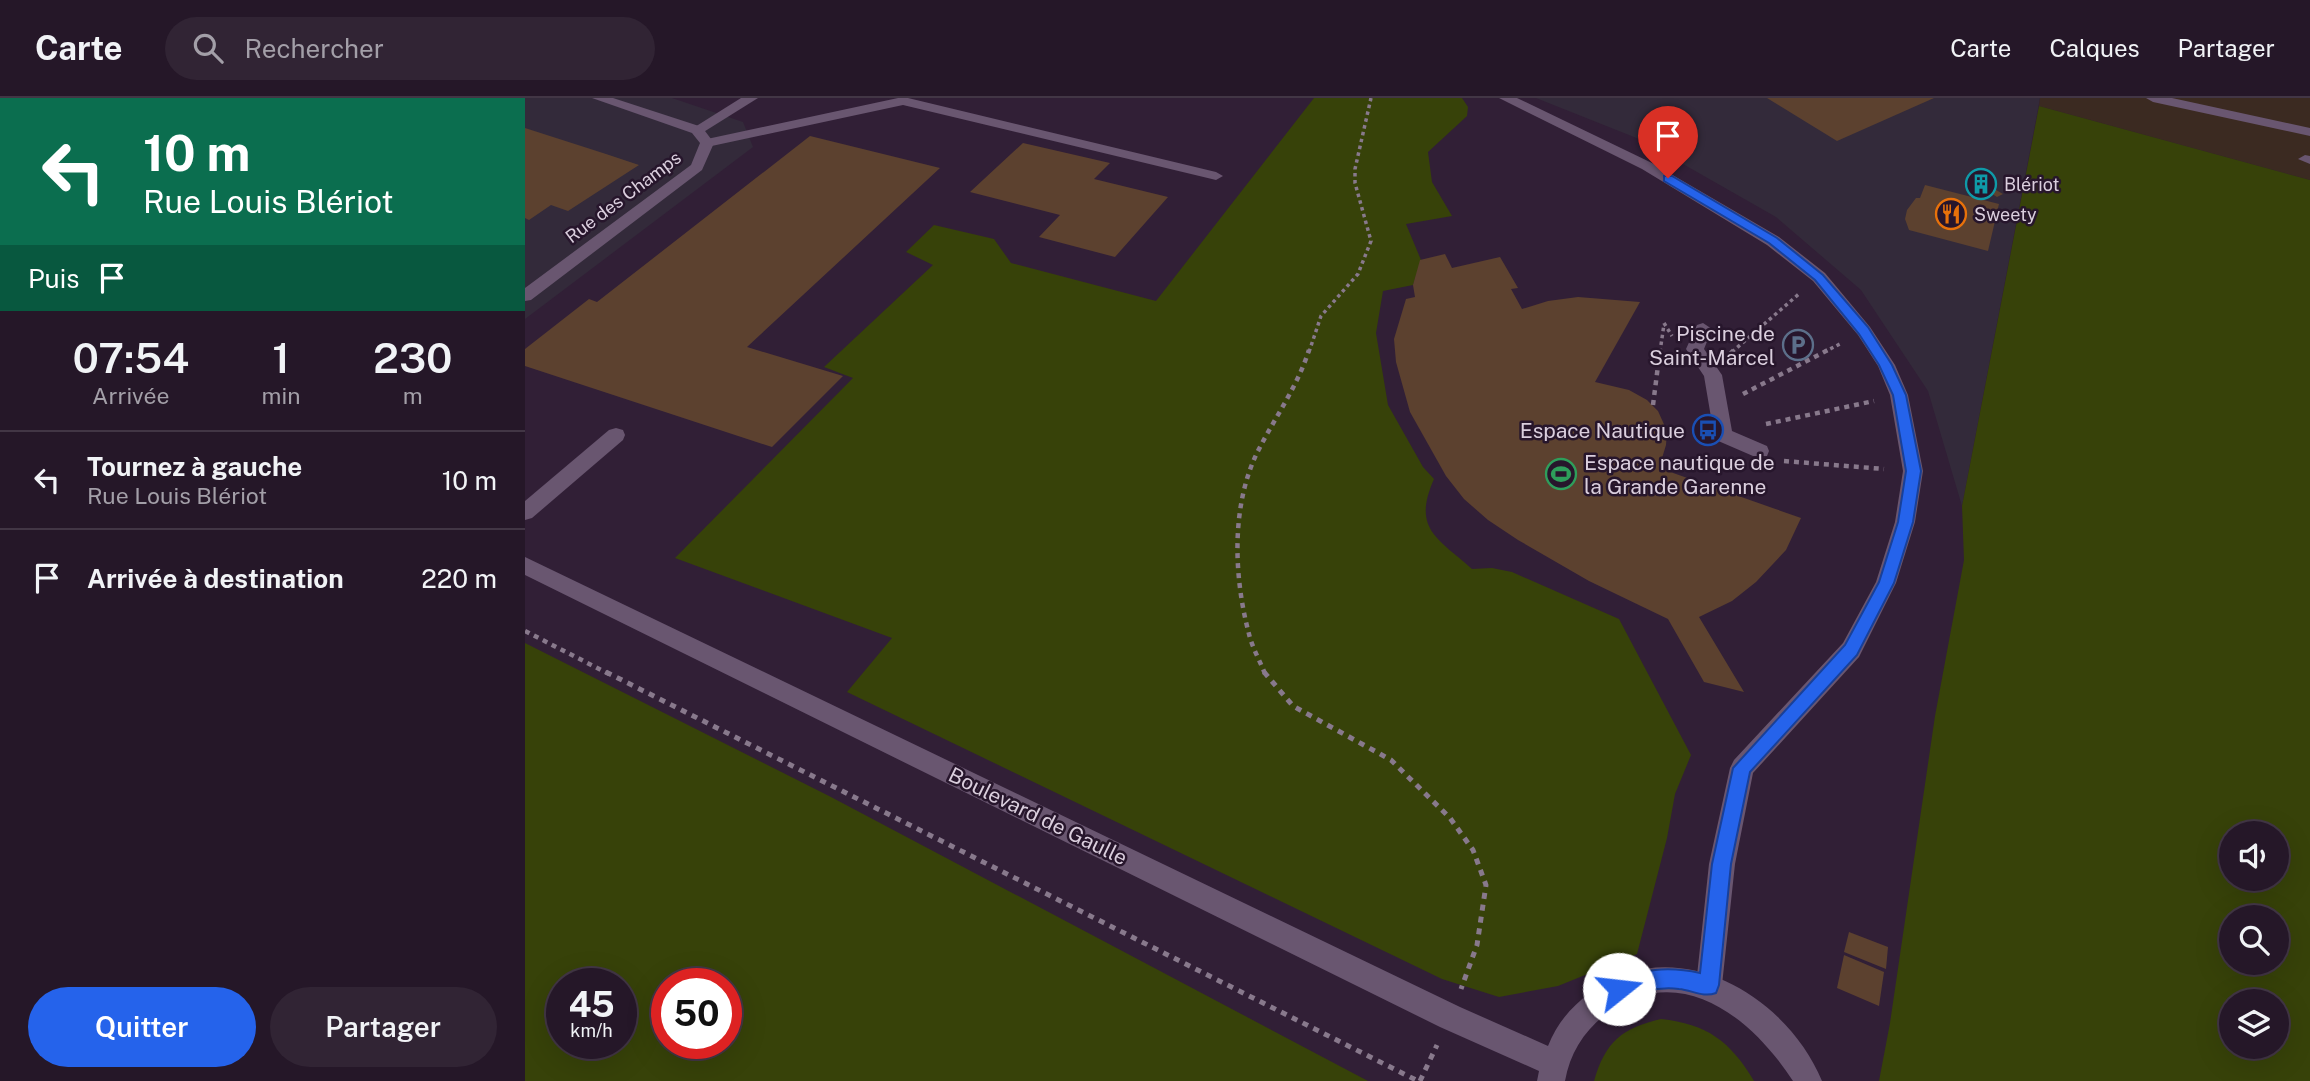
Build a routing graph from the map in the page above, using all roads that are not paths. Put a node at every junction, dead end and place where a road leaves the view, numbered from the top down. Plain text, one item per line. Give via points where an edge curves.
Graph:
1 (599, 98) edge
2 (751, 98) edge
3 (1506, 98) edge
4 (2153, 98) edge
5 (697, 130) junction
6 (2310, 132) edge
7 (707, 143) junction
8 (1216, 176) dead end
9 (525, 296) edge
10 (1703, 328) dead end
11 (616, 435) dead end
12 (1760, 452) dead end
13 (525, 512) edge
14 (525, 565) edge
15 (1709, 985) junction
16 (1552, 1072) edge
17 (1808, 1081) edge

1 - 5 street, Rue des Champs
2 - 5 street
3 - 15 street via 1647,166 1773,241 1819,277 1864,331 1899,395 1913,471 1905,522 1887,583 1851,650 1742,768 1722,864
4 - 6 street
5 - 7 street, Rue des Champs
7 - 8 street via 903,101
7 - 9 street, Rue des Champs via 697,167
10 - 12 street via 1695,349 1713,375 1723,435
11 - 13 street
14 - 16 street, Boulevard de Gaulle via 1450,1017
15 - 16 street via 1678,978 1637,981 1601,998 1572,1026
15 - 17 street via 1739,1000 1777,1033

